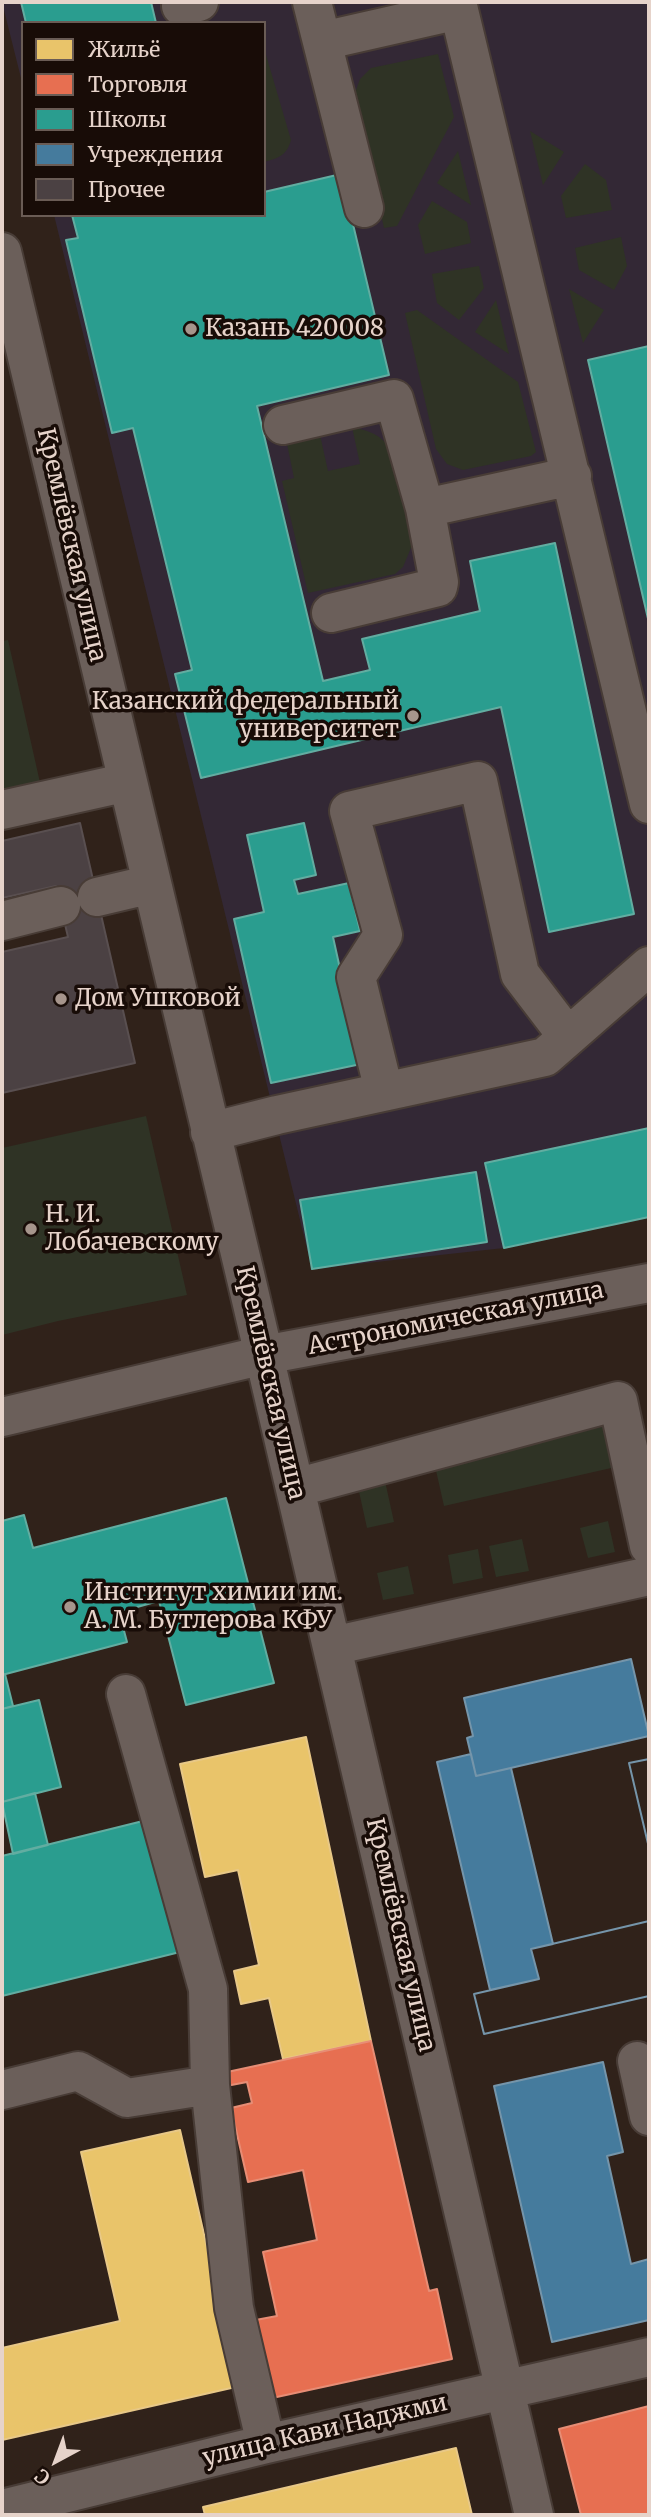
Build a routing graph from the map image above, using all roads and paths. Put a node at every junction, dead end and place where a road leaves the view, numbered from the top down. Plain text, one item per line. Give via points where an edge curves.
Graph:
1 (312, 2) edge
2 (458, 6) edge
3 (322, 41) junction
4 (364, 208) dead end
5 (2, 252) edge
6 (283, 425) dead end
7 (572, 476) junction
8 (425, 508) junction
9 (331, 613) dead end
10 (643, 740) edge
11 (128, 782) junction
12 (649, 804) edge
13 (2, 810) edge
14 (152, 884) junction
15 (97, 897) dead end
16 (61, 906) dead end
17 (2, 921) edge
18 (649, 966) edge
19 (568, 1037) junction
20 (384, 1091) junction
21 (211, 1132) junction
22 (649, 1283) edge
23 (264, 1355) junction
24 (2, 1417) edge
25 (295, 1489) junction
26 (649, 1546) edge
27 (649, 1576) edge
28 (331, 1646) junction
29 (126, 1694) dead end
30 (637, 2062) dead end
31 (210, 2085) junction
32 (2, 2090) edge
33 (649, 2116) edge
34 (649, 2357) edge
35 (506, 2390) junction
36 (266, 2444) junction
37 (2, 2509) edge
38 (534, 2515) edge

1 - 3 street
2 - 3 street
2 - 7 street
3 - 4 street
5 - 11 street, Кремлёвская улица
6 - 8 street via 394,399
7 - 8 street
7 - 10 street
8 - 9 street via 439,586
10 - 12 street
11 - 13 street
11 - 14 street, Кремлёвская улица
14 - 15 street
14 - 21 street, Кремлёвская улица
16 - 17 street
18 - 19 street
19 - 20 street via 545,1057
19 - 20 street via 520,974 478,781 349,811 383,935 356,977
20 - 21 street
21 - 23 street, Кремлёвская улица
22 - 23 street, Астрономическая улица
23 - 24 street, Астрономическая улица
23 - 25 street, Кремлёвская улица
25 - 26 street via 618,1401
25 - 28 street, Кремлёвская улица
27 - 28 street
28 - 35 street, Кремлёвская улица
29 - 31 street via 208,1989
30 - 33 street
31 - 32 street via 127,2098 78,2071
31 - 36 street via 234,2308
34 - 35 street, улица Кави Наджми
35 - 36 street, улица Кави Наджми
35 - 38 street, Кремлёвская улица
36 - 37 street, улица Кави Наджми

